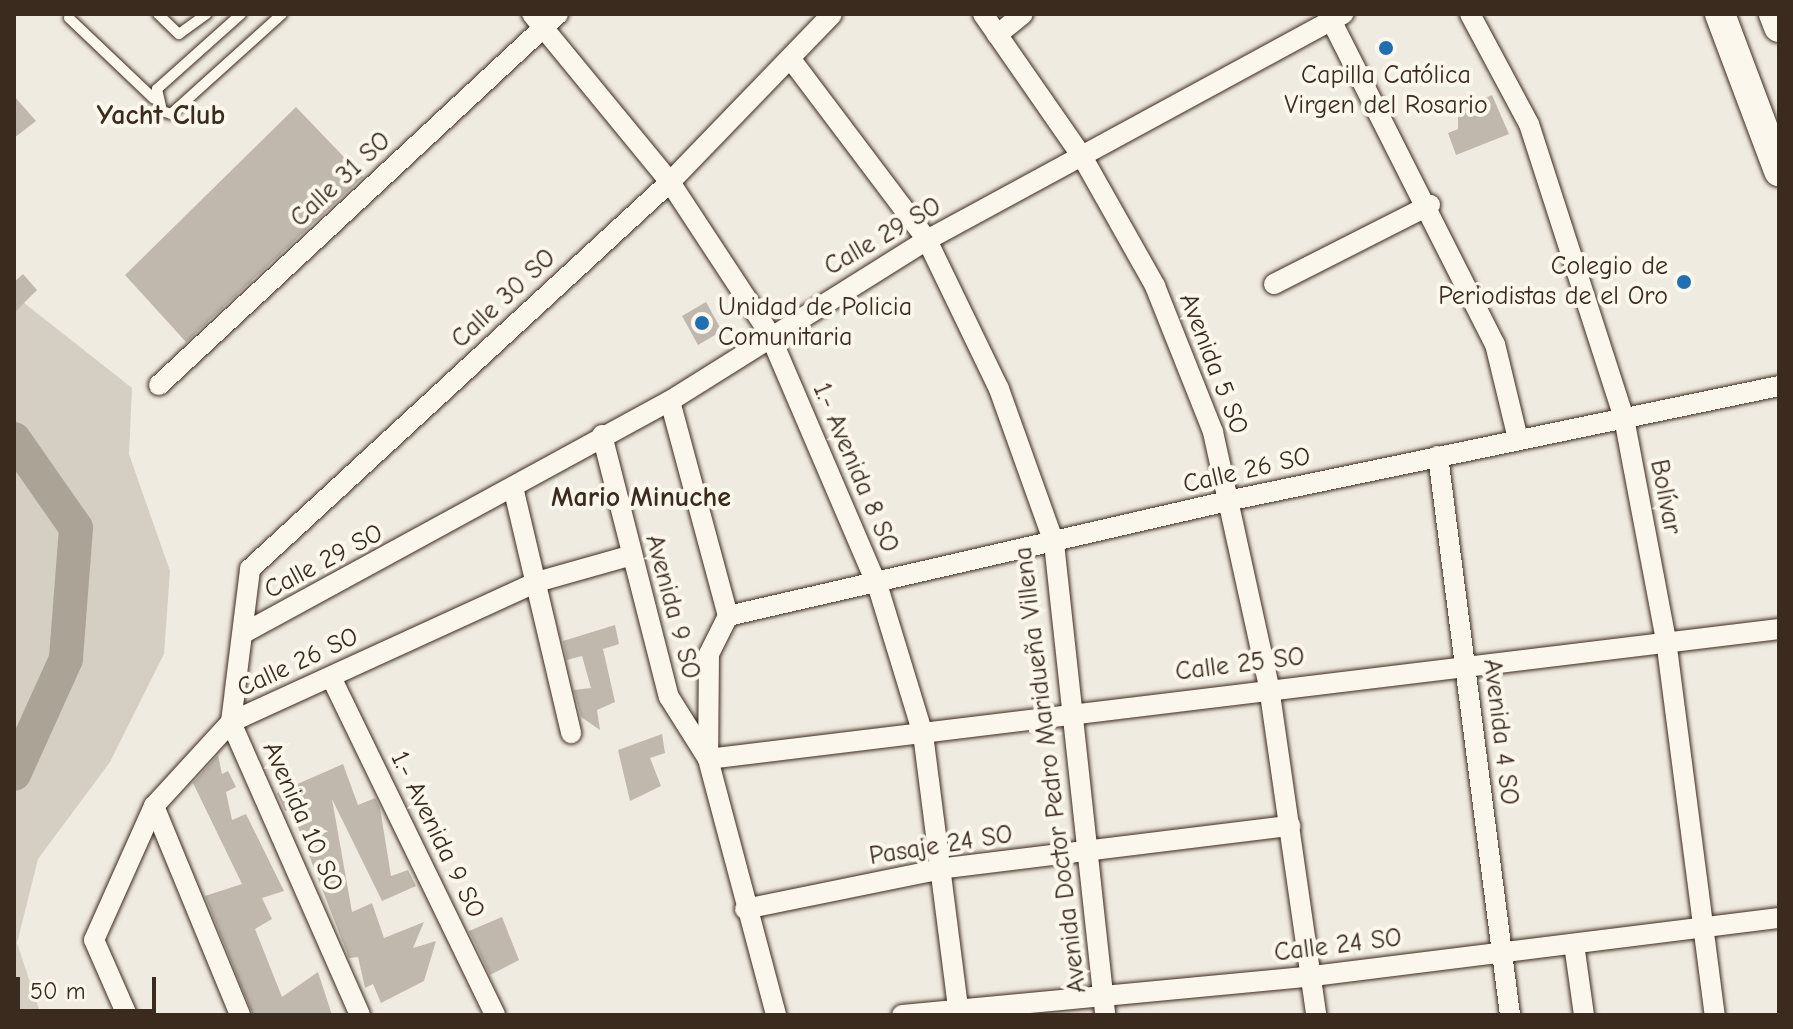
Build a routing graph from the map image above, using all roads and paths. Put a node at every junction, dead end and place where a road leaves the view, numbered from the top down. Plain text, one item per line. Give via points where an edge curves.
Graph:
1 (158, 14) edge
2 (207, 14) edge
3 (241, 14) edge
4 (282, 14) edge
5 (983, 14) edge
6 (1023, 14) edge
7 (1470, 14) edge
8 (1720, 14) edge
9 (1774, 14) edge
10 (1335, 16) edge
11 (69, 18) dead end
12 (545, 18) edge
13 (820, 18) edge
14 (1779, 27) edge
15 (997, 35) junction
16 (793, 62) junction
17 (154, 99) junction
18 (1083, 158) junction
19 (1779, 171) edge
20 (670, 182) junction
21 (1430, 205) junction
22 (927, 240) junction
23 (1274, 284) dead end
24 (769, 333) junction
25 (159, 385) dead end
26 (1779, 386) edge
27 (670, 401) junction
28 (1624, 418) junction
29 (602, 435) junction
30 (1518, 439) junction
31 (1438, 456) junction
32 (513, 487) junction
33 (1232, 500) junction
34 (1054, 543) junction
35 (629, 556) junction
36 (537, 582) junction
37 (878, 587) junction
38 (728, 616) junction
39 (1779, 629) edge
40 (244, 633) junction
41 (1666, 640) junction
42 (1465, 664) junction
43 (331, 677) junction
44 (1269, 687) junction
45 (1075, 711) junction
46 (231, 722) junction
47 (571, 733) dead end
48 (923, 734) junction
49 (708, 759) junction
50 (154, 806) junction
51 (1290, 826) junction
52 (1092, 850) junction
53 (946, 868) junction
54 (745, 909) junction
55 (1779, 918) edge
56 (1705, 927) junction
57 (1574, 944) junction
58 (1502, 953) junction
59 (1313, 976) junction
60 (1105, 1006) edge
61 (958, 1012) edge
62 (127, 1015) edge
63 (240, 1015) edge
64 (360, 1015) edge
65 (495, 1015) edge
66 (776, 1015) edge
67 (902, 1015) edge
68 (1316, 1015) edge
69 (1510, 1015) edge
70 (1584, 1015) edge
71 (1715, 1015) edge

1 - 2 lane via 179,34
3 - 17 lane
4 - 17 lane via 171,114
5 - 15 street, Avenida 5 SO
6 - 15 street
7 - 28 street, Bolívar via 1529,124
8 - 19 main road
9 - 14 main road
10 - 18 street, Calle 29 SO
10 - 21 street
11 - 17 lane
12 - 20 street, 1.- Avenida 8 SO
12 - 25 street, Calle 31 SO
13 - 16 street, Calle 30 SO
15 - 18 street, Avenida 5 SO
16 - 20 street, Calle 30 SO
16 - 22 street, Avenida Doctor Pedro Maridueña Villena
18 - 22 street, Calle 29 SO
18 - 33 street, Avenida 5 SO via 1155,286
20 - 24 street, 1.- Avenida 8 SO
20 - 40 street, Calle 30 SO via 287,529 250,569
21 - 23 street
21 - 30 street via 1495,344
22 - 24 street, Calle 29 SO
22 - 34 street, Avenida Doctor Pedro Maridueña Villena via 999,389
24 - 27 street, Calle 29 SO
24 - 37 street, 1.- Avenida 8 SO
26 - 28 street, Calle 26 SO
27 - 29 street, Calle 29 SO
27 - 38 street
28 - 30 street, Calle 26 SO
28 - 41 street, Bolívar
29 - 32 street, Calle 29 SO
29 - 35 street, Avenida 9 SO
30 - 31 street, Calle 26 SO
31 - 33 street, Calle 26 SO
31 - 42 street, Avenida 4 SO
32 - 36 street
32 - 40 street, Calle 29 SO
33 - 34 street, Calle 26 SO
33 - 44 street, Avenida 5 SO
34 - 37 street, Calle 26 SO
34 - 45 street, Avenida Doctor Pedro Maridueña Villena
35 - 36 street, Calle 26 SO
35 - 49 street, Avenida 9 SO via 669,697
36 - 43 street, Calle 26 SO
36 - 47 street
37 - 38 street, Calle 26 SO
37 - 48 street, 1.- Avenida 8 SO
38 - 49 street via 709,654
39 - 41 street, Calle 25 SO
40 - 46 street, Avenida 10 SO
41 - 42 street, Calle 25 SO
41 - 56 street, Bolívar
42 - 44 street, Calle 25 SO
42 - 58 street, Avenida 4 SO
43 - 46 street, Calle 26 SO
43 - 65 street, 1.- Avenida 9 SO
44 - 45 street, Calle 25 SO
44 - 51 street, Avenida 5 SO
45 - 48 street, Calle 25 SO
45 - 52 street, Avenida Doctor Pedro Maridueña Villena
46 - 50 street, Calle 26 SO
46 - 64 street, Avenida 10 SO
48 - 49 street, Calle 25 SO
48 - 53 street, 1.- Avenida 8 SO
49 - 54 street, Avenida 9 SO
50 - 62 street, Calle 26 SO via 94,940
50 - 63 street
51 - 52 street, Pasaje 24 SO
51 - 59 street, Avenida 5 SO
52 - 53 street, Pasaje 24 SO
52 - 60 street, Avenida Doctor Pedro Maridueña Villena
53 - 54 street, Pasaje 24 SO
53 - 61 street, 1.- Avenida 8 SO
54 - 66 street, Avenida 9 SO
55 - 56 street, Calle 24 SO
56 - 57 street, Calle 24 SO
56 - 71 street, Bolívar
57 - 58 street, Calle 24 SO
57 - 70 street
58 - 59 street, Calle 24 SO
58 - 69 street, Avenida 4 SO
59 - 60 street, Calle 24 SO
59 - 68 street, Avenida 5 SO
60 - 61 street, Calle 24 SO
61 - 67 street, Calle 24 SO

